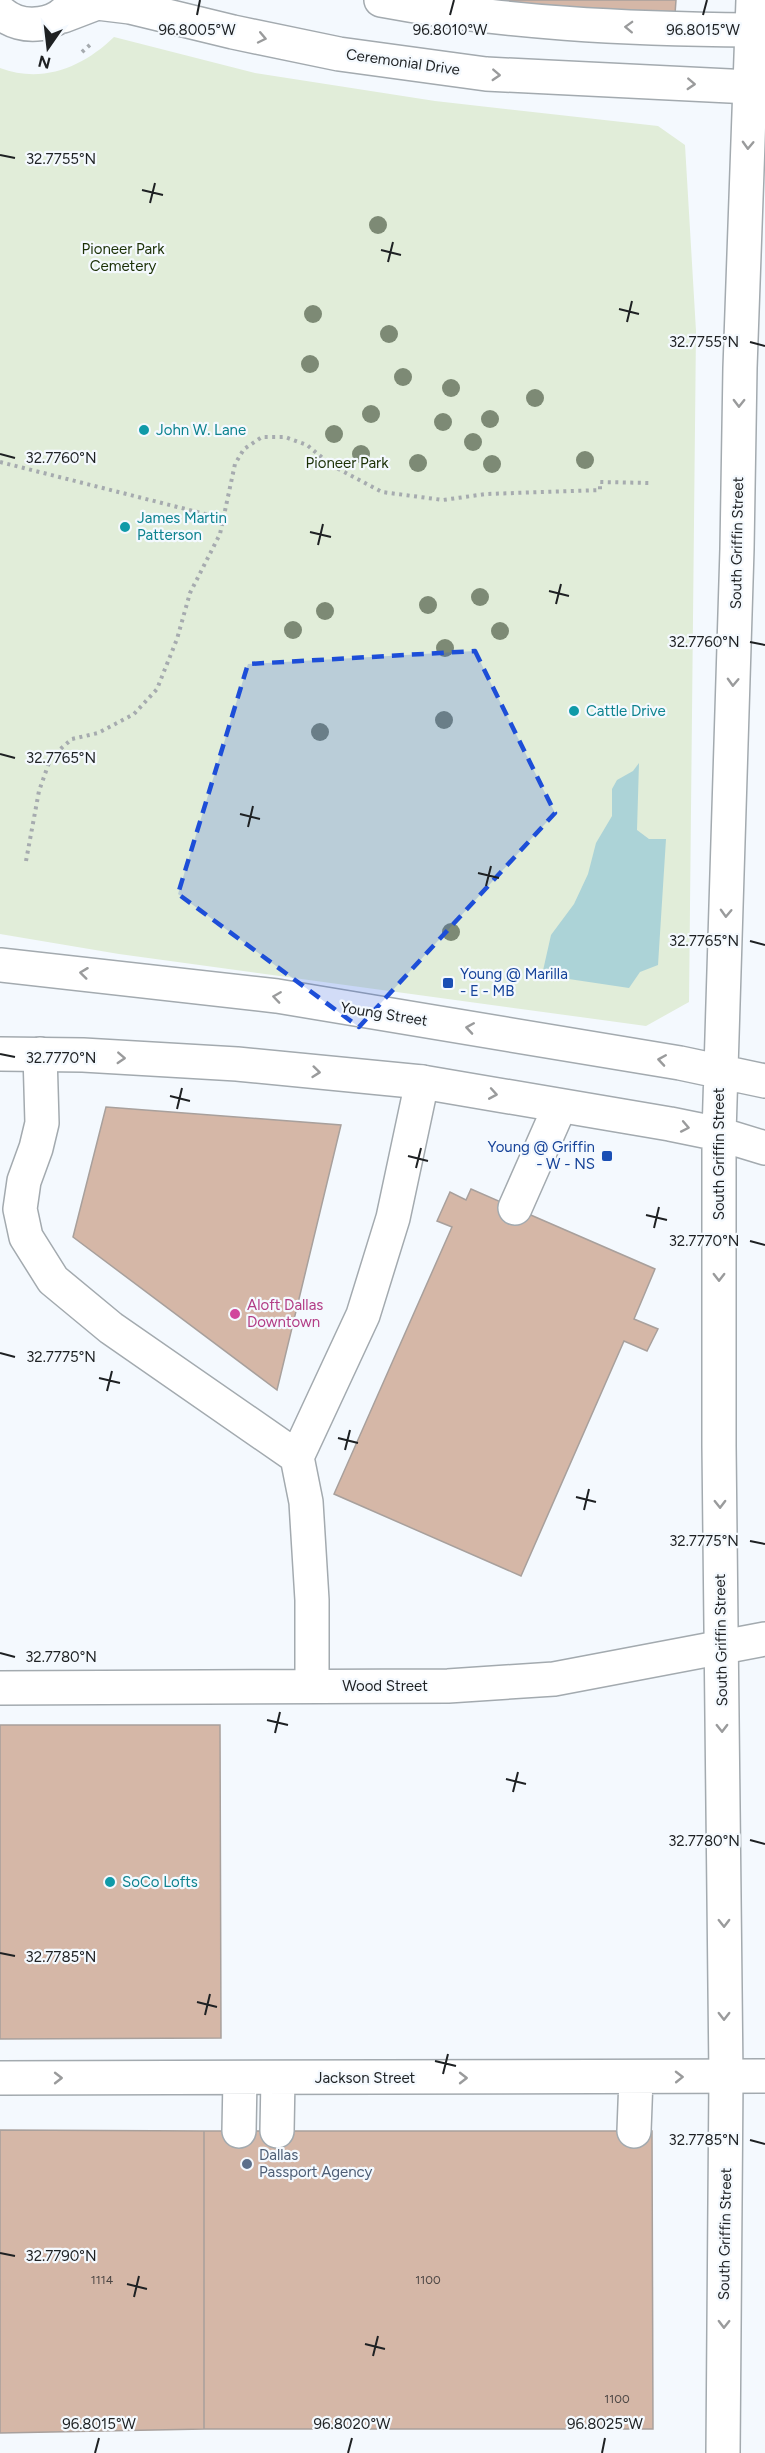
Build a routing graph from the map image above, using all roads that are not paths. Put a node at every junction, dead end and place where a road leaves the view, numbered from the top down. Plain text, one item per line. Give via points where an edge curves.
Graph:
1 (381, 0) edge
2 (69, 8) edge
3 (0, 12) edge
4 (756, 23) edge
5 (750, 87) junction
6 (752, 368) edge
7 (0, 965) edge
8 (0, 1054) edge
9 (40, 1054) junction
10 (720, 1071) junction
11 (765, 1081) edge
12 (422, 1082) junction
13 (560, 1106) junction
14 (719, 1134) junction
15 (765, 1148) edge
16 (514, 1208) dead end
17 (297, 1457) junction
18 (765, 1639) edge
19 (721, 1649) junction
20 (312, 1686) junction
21 (0, 1688) edge
22 (765, 2076) edge
23 (726, 2077) junction
24 (240, 2078) junction
25 (278, 2078) junction
26 (636, 2078) junction
27 (0, 2079) edge
28 (239, 2131) dead end
29 (277, 2131) dead end
30 (634, 2131) dead end
31 (723, 2453) edge

4 -> 1 main road via 549,23
2 - 3 main road, Ceremonial Drive via 33,25 19,23
2 -> 5 main road, Ceremonial Drive via 97,3 130,7 339,54 486,74
4 - 5 main road, South Griffin Street
5 -> 6 main road, South Griffin Street
6 -> 10 main road, South Griffin Street via 737,549
10 -> 7 main road, Young Street via 277,996
8 - 9 main road
9 -> 12 main road via 237,1064
9 - 17 main road via 42,1123 24,1181 20,1209 26,1237 52,1280 111,1328
10 - 11 main road, Young Street
10 - 14 main road, South Griffin Street
12 -> 13 main road
12 - 17 main road via 393,1218 363,1315
13 -> 14 main road
13 - 16 main road
14 - 15 main road
14 -> 19 main road, South Griffin Street
17 - 20 main road via 307,1513
18 - 19 main road, Wood Street
19 - 20 main road, Wood Street via 554,1679 448,1686
19 -> 23 main road, South Griffin Street
20 - 21 main road, Wood Street
22 - 23 main road, Jackson Street
26 -> 23 main road, Jackson Street
23 -> 31 main road, South Griffin Street
24 - 25 main road, Jackson Street
27 -> 24 main road, Jackson Street
24 - 28 main road
25 -> 26 main road, Jackson Street
25 - 29 main road
26 - 30 main road

